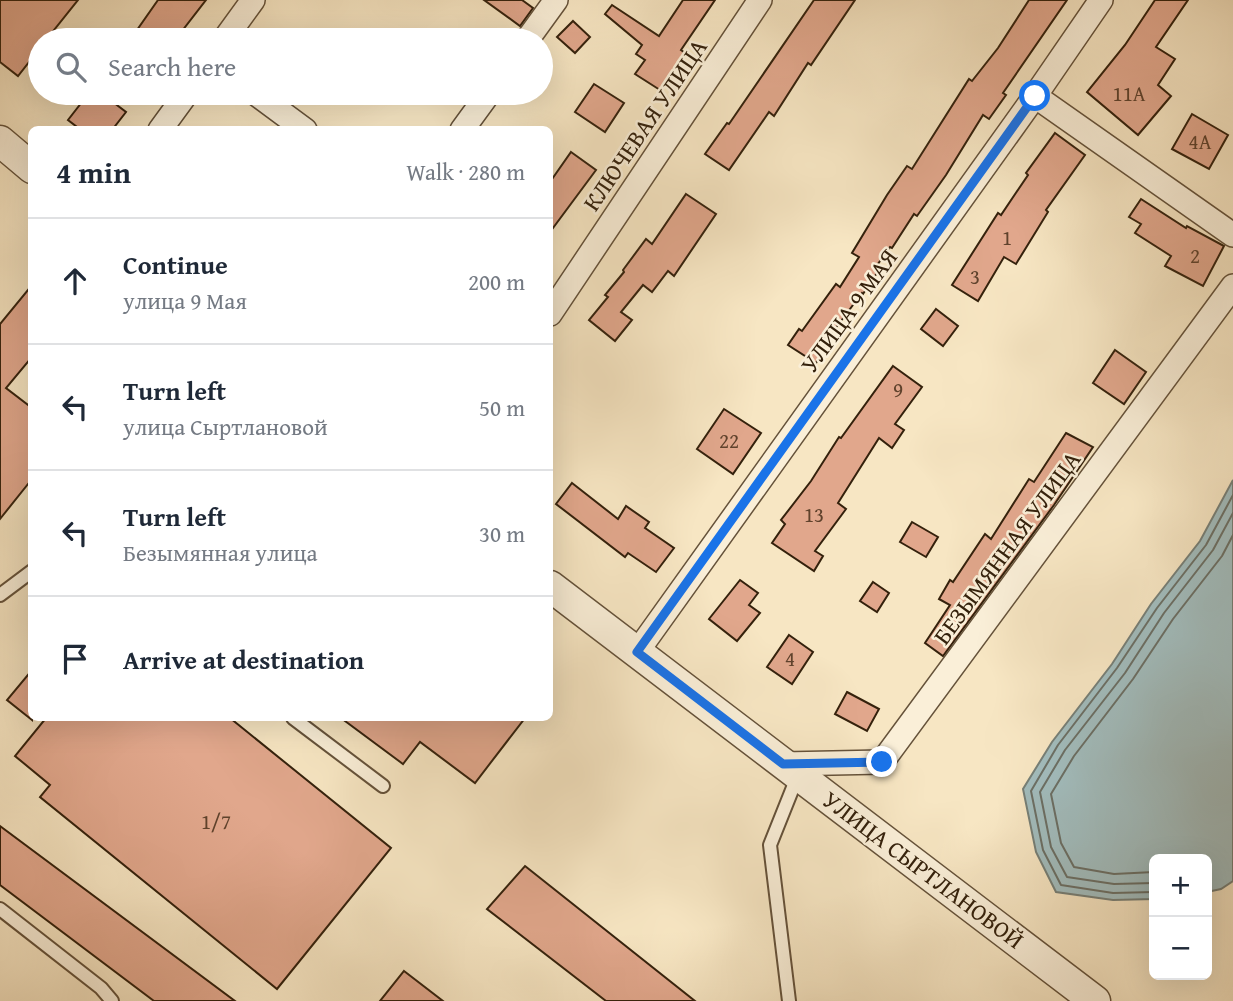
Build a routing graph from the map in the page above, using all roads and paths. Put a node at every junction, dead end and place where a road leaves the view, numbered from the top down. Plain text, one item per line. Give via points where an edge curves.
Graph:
1 (253, 0) edge
2 (556, 0) edge
3 (761, 0) edge
4 (1101, 0) edge
5 (233, 28) edge
6 (536, 28) edge
7 (1035, 96) junction
8 (178, 105) edge
9 (271, 105) edge
10 (481, 105) edge
11 (163, 126) edge
12 (300, 126) edge
13 (466, 126) edge
14 (0, 141) edge
15 (28, 165) edge
16 (1233, 235) edge
17 (1233, 286) edge
18 (553, 310) edge
19 (28, 575) edge
20 (553, 588) edge
21 (0, 595) edge
22 (637, 652) junction
23 (297, 721) edge
24 (790, 769) junction
25 (383, 786) dead end
26 (0, 909) edge
27 (112, 1001) edge
28 (789, 1001) edge
29 (1095, 1001) edge

1 - 5 street
2 - 6 street
3 - 18 street, КЛЮЧЕВАЯ УЛИЦА
4 - 7 street, УЛИЦА 9 МАЯ
7 - 16 street
7 - 22 street, УЛИЦА 9 МАЯ
8 - 11 street
9 - 12 street
10 - 13 street
14 - 15 street
17 - 24 street, БЕЗЫМЯННАЯ УЛИЦА via 882,762
19 - 21 lane
20 - 22 street, УЛИЦА СЫРТЛАНОВОЙ
22 - 24 street, УЛИЦА СЫРТЛАНОВОЙ
23 - 25 lane
24 - 28 lane via 771,845
24 - 29 street, УЛИЦА СЫРТЛАНОВОЙ
26 - 27 lane

